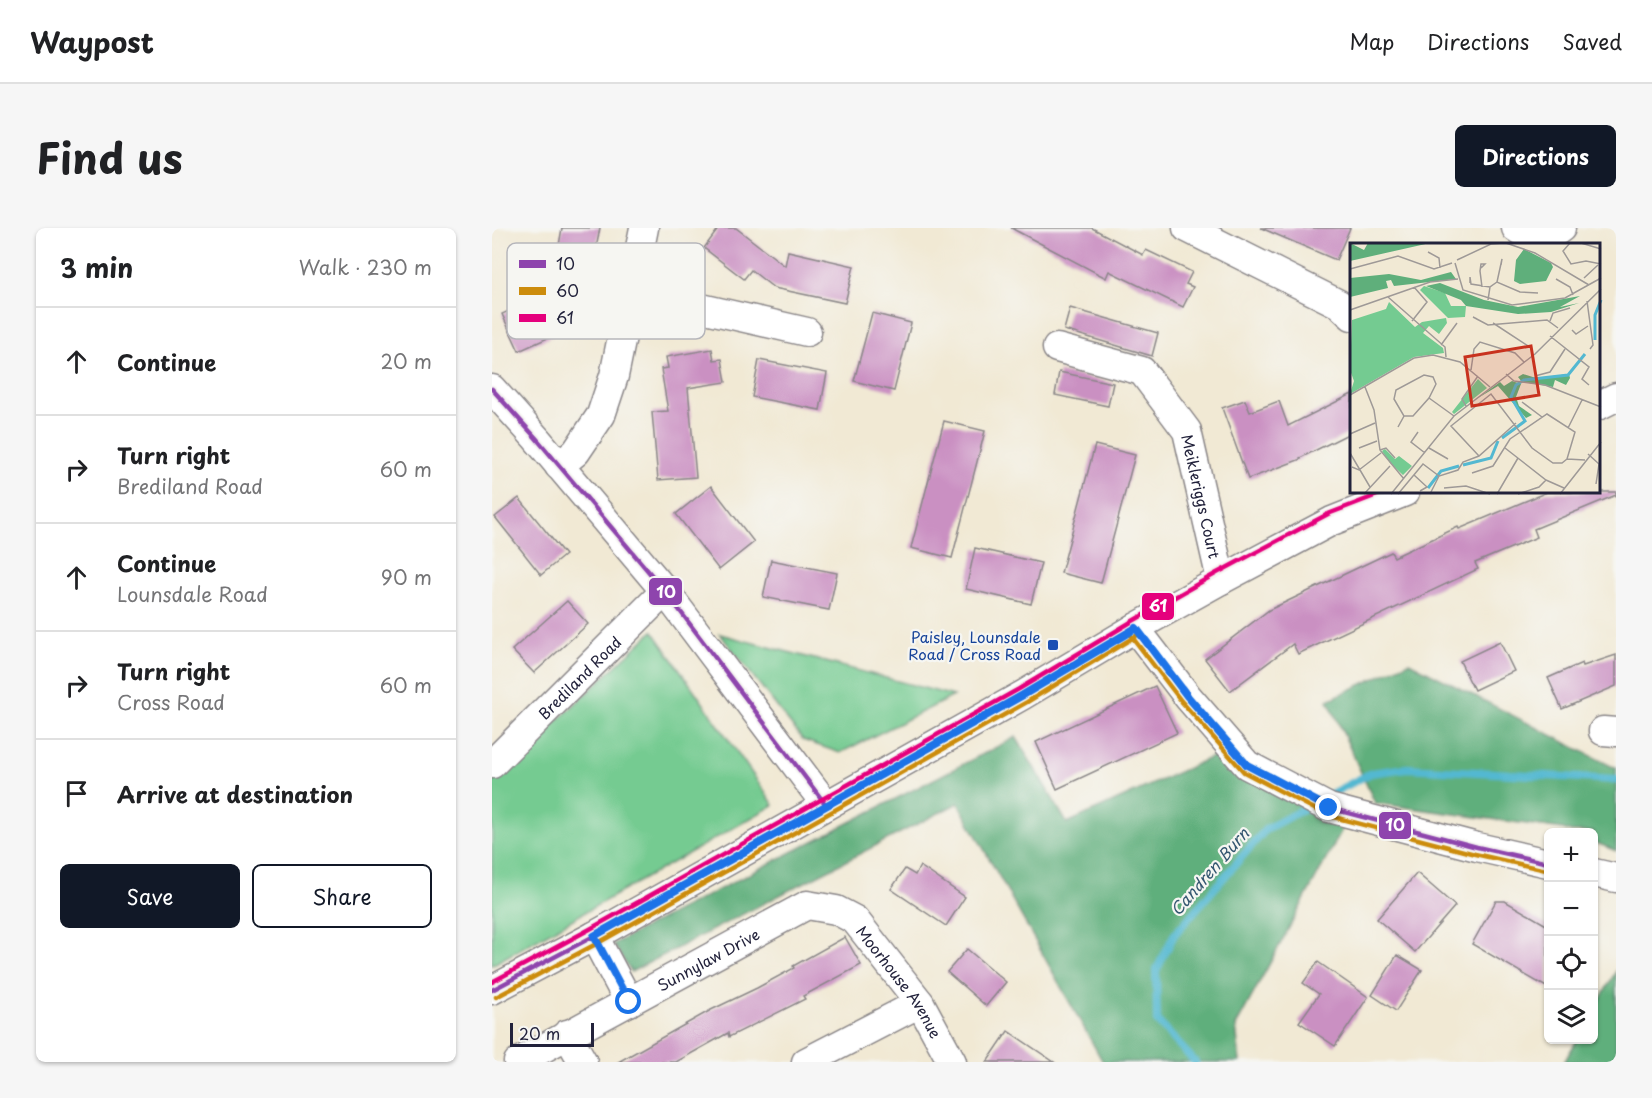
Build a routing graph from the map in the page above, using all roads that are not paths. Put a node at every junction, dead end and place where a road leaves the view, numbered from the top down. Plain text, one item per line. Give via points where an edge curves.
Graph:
1 (644, 228) edge
2 (1187, 228) edge
3 (1516, 228) edge
4 (1562, 228) edge
5 (641, 243) edge
6 (705, 309) edge
7 (1350, 314) edge
8 (807, 332) dead end
9 (622, 339) edge
10 (1057, 348) dead end
11 (492, 389) edge
12 (1616, 397) edge
13 (1601, 404) edge
14 (559, 466) junction
15 (1400, 494) edge
16 (1221, 579) junction
17 (666, 591) junction
18 (1136, 628) junction
19 (492, 764) edge
20 (826, 805) junction
21 (1544, 862) edge
22 (1598, 874) edge
23 (1616, 878) edge
24 (836, 910) joint
25 (594, 936) junction
26 (492, 990) edge
27 (629, 1002) junction
28 (920, 1003) junction
29 (567, 1034) junction
30 (518, 1062) edge
31 (584, 1062) edge
32 (806, 1062) edge
33 (952, 1062) edge

1 - 5 street
2 - 7 street via 1339,304
3 - 4 street via 1540,237
6 - 8 street
9 - 14 street via 601,415 576,452
10 - 16 street, Meikleriggs Court via 1142,371 1186,431
11 - 14 street
12 - 13 street
14 - 17 street
15 - 16 street via 1332,521
16 - 18 street
17 - 19 street, Brediland Road
17 - 20 street
18 - 20 street
18 - 21 street via 1188,697 1247,765 1329,808
20 - 25 street
22 - 23 street
24 - 27 street, Sunnylaw Drive via 807,905
24 - 28 street, Moorhouse Avenue via 855,920
25 - 26 street
25 - 27 street
27 - 29 street, Sunnylaw Drive
28 - 32 street
28 - 33 street, Moorhouse Avenue
29 - 30 street, Sunnylaw Drive
29 - 31 street

